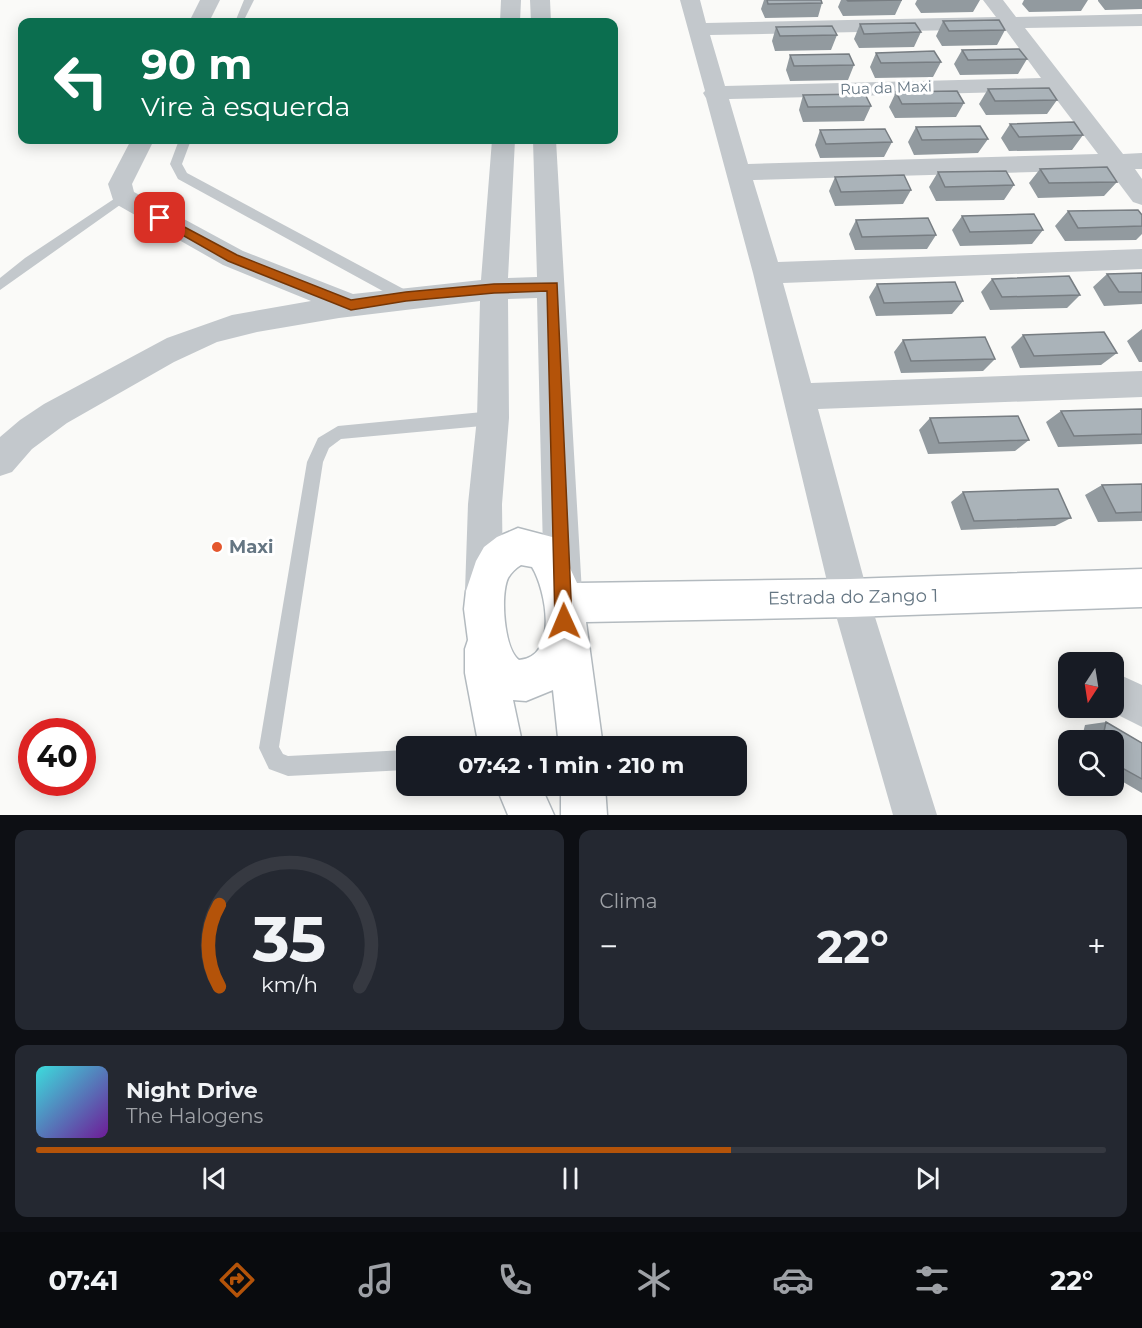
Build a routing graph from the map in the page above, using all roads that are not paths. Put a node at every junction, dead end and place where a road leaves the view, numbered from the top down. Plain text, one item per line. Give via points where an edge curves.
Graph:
1 (210, 0) edge
2 (249, 0) edge
3 (511, 0) edge
4 (540, 0) edge
5 (690, 0) edge
6 (993, 0) edge
7 (201, 18) edge
8 (241, 18) edge
9 (510, 18) edge
10 (541, 18) edge
11 (1142, 20) edge
12 (1011, 24) junction
13 (698, 29) junction
14 (1057, 84) junction
15 (714, 93) junction
16 (140, 144) edge
17 (183, 144) edge
18 (503, 144) edge
19 (545, 144) edge
20 (1142, 161) edge
21 (1116, 162) junction
22 (739, 172) junction
23 (1142, 196) edge
24 (123, 198) junction
25 (1142, 259) edge
26 (767, 273) junction
27 (0, 285) edge
28 (552, 286) junction
29 (494, 288) junction
30 (406, 297) junction
31 (351, 305) junction
32 (1142, 384) edge
33 (798, 397) junction
34 (494, 418) junction
35 (0, 461) edge
36 (1142, 588) edge
37 (850, 598) junction
38 (484, 603) junction
39 (564, 603) junction
40 (499, 736) edge
41 (580, 736) edge
42 (396, 761) edge
43 (522, 796) edge
44 (583, 796) edge
45 (531, 815) edge
46 (584, 815) edge
47 (915, 815) edge

1 - 7 street
2 - 8 lane
3 - 9 street
4 - 10 street
5 - 13 street
6 - 12 street
11 - 12 street
12 - 13 street
12 - 14 street
13 - 15 street
14 - 15 street, Rua da Maxi
14 - 21 street
15 - 22 street
16 - 24 street via 120,184
17 - 30 lane via 176,164 182,176
18 - 29 street
19 - 28 street
20 - 21 street
21 - 22 street
21 - 23 street
22 - 26 street
24 - 27 lane
24 - 31 street via 232,258
25 - 26 street
26 - 33 street
28 - 29 street
28 - 39 street
29 - 30 street
29 - 34 street
30 - 31 street
31 - 35 street via 243,323 178,346 39,423
32 - 33 street
33 - 37 street
34 - 38 street via 484,504
34 - 42 lane via 338,434 323,442 315,462 269,748 276,762 288,766
36 - 37 street, Estrada do Zango 1
37 - 39 street, Estrada do Zango 1
37 - 47 street
38 - 39 street via 496,562 504,552 518,546 543,551 555,570
38 - 39 street via 495,663 506,677 517,680 548,673 557,661 563,640
38 - 40 street via 486,673
39 - 41 street
43 - 45 street
44 - 46 street

